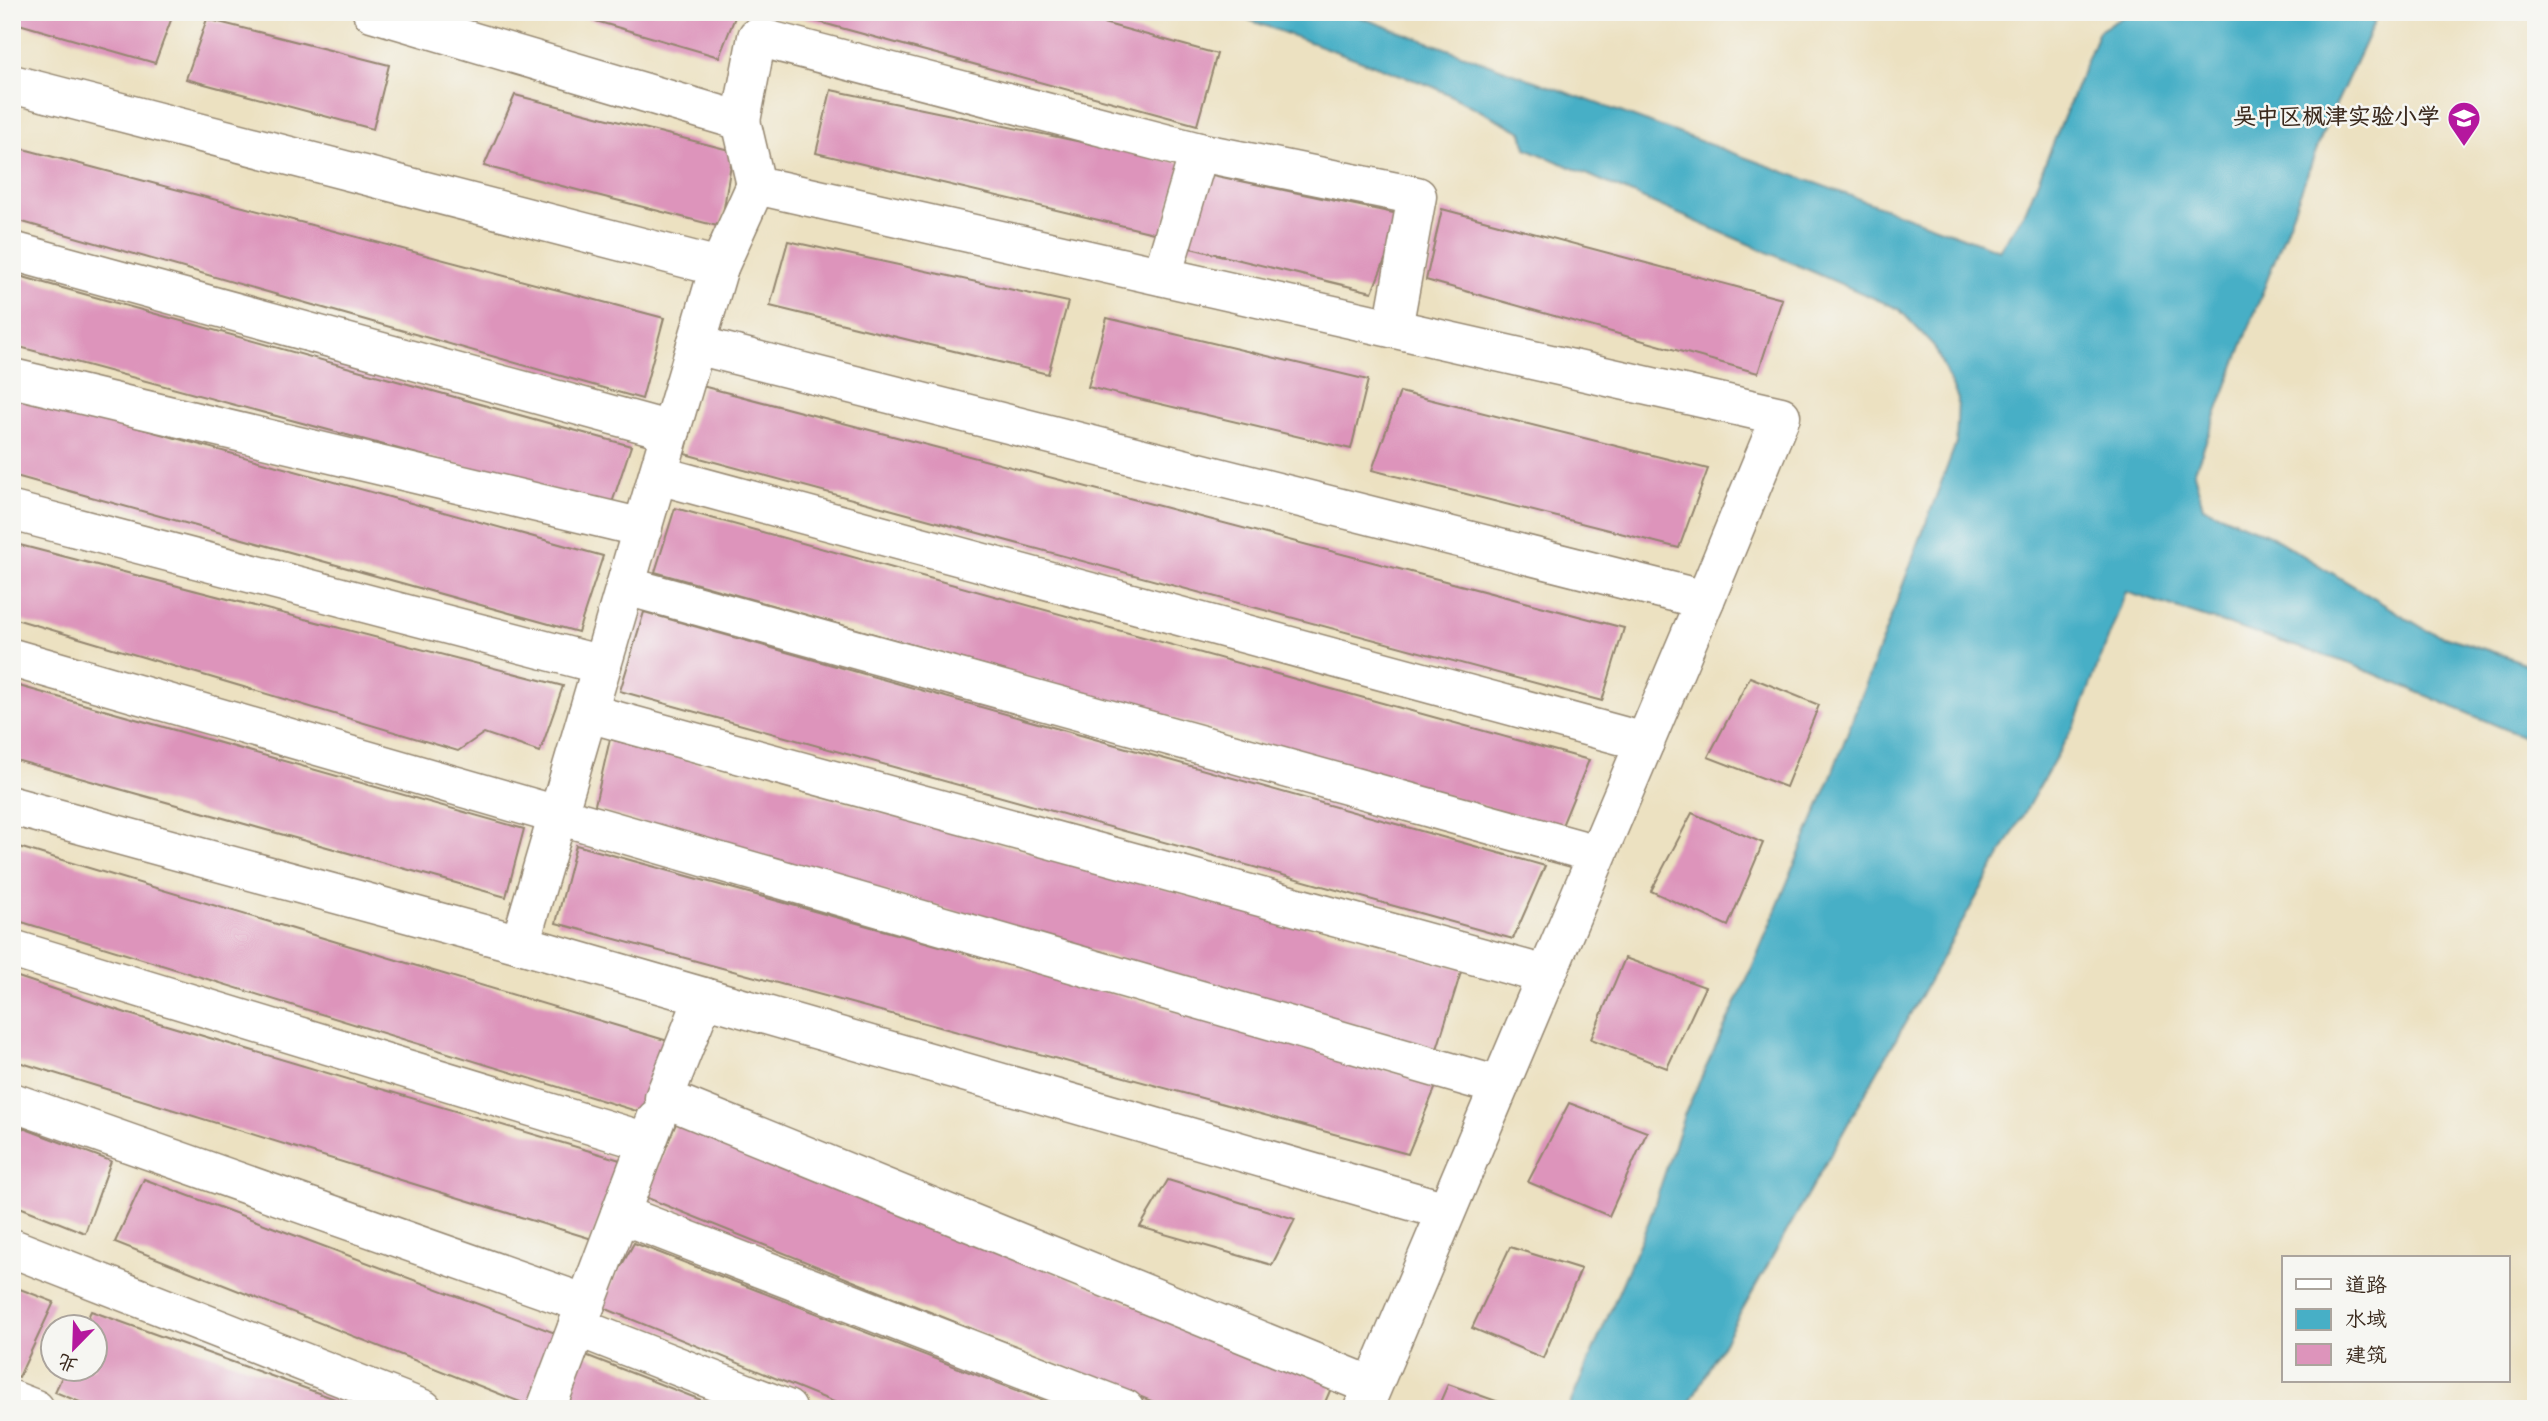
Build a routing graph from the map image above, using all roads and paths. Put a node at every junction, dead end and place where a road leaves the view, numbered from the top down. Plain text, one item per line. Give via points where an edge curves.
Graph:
1 (372, 12) edge
2 (760, 25) edge
3 (12, 83) edge
4 (741, 121) junction
5 (1199, 152) junction
6 (756, 184) junction
7 (12, 251) edge
8 (719, 267) junction
9 (1162, 276) junction
10 (1393, 328) junction
11 (696, 345) junction
12 (12, 378) edge
13 (671, 431) junction
14 (658, 475) junction
15 (12, 511) edge
16 (643, 528) junction
17 (626, 586) junction
18 (1704, 600) junction
19 (12, 658) edge
20 (602, 665) junction
21 (588, 713) junction
22 (1645, 742) junction
23 (12, 806) edge
24 (558, 816) junction
25 (1597, 853) junction
26 (520, 944) junction
27 (12, 949) edge
28 (1546, 975) junction
29 (704, 997) junction
30 (1499, 1086) junction
31 (664, 1098) junction
32 (12, 1102) edge
33 (647, 1143) junction
34 (1446, 1211) junction
35 (620, 1214) junction
36 (12, 1248) edge
37 (581, 1315) junction
38 (1368, 1398) edge
39 (12, 1400) edge
40 (35, 1409) edge
41 (423, 1409) edge
42 (546, 1409) edge
43 (787, 1409) edge
44 (1125, 1409) edge

1 - 4 street
2 - 4 street
2 - 5 street
3 - 8 street
4 - 6 street
5 - 9 street
5 - 10 street via 1418,196
6 - 8 street
6 - 9 street
7 - 13 street
8 - 11 street
9 - 10 street
10 - 18 street via 1781,416
11 - 13 street
11 - 18 street
12 - 16 street
13 - 14 street
14 - 16 street
14 - 22 street
15 - 20 street
16 - 17 street
17 - 20 street
17 - 25 street
18 - 22 street
19 - 24 street
20 - 21 street
21 - 24 street
21 - 28 street
22 - 25 street
23 - 26 street
24 - 26 street
24 - 30 street
25 - 28 street
26 - 29 street
27 - 33 street
28 - 30 street
29 - 31 street
29 - 34 street
30 - 34 street
31 - 33 street
31 - 38 street
32 - 37 street
33 - 35 street
34 - 38 street
35 - 37 street
35 - 44 street
36 - 41 street
37 - 42 street
37 - 43 street
39 - 40 street

